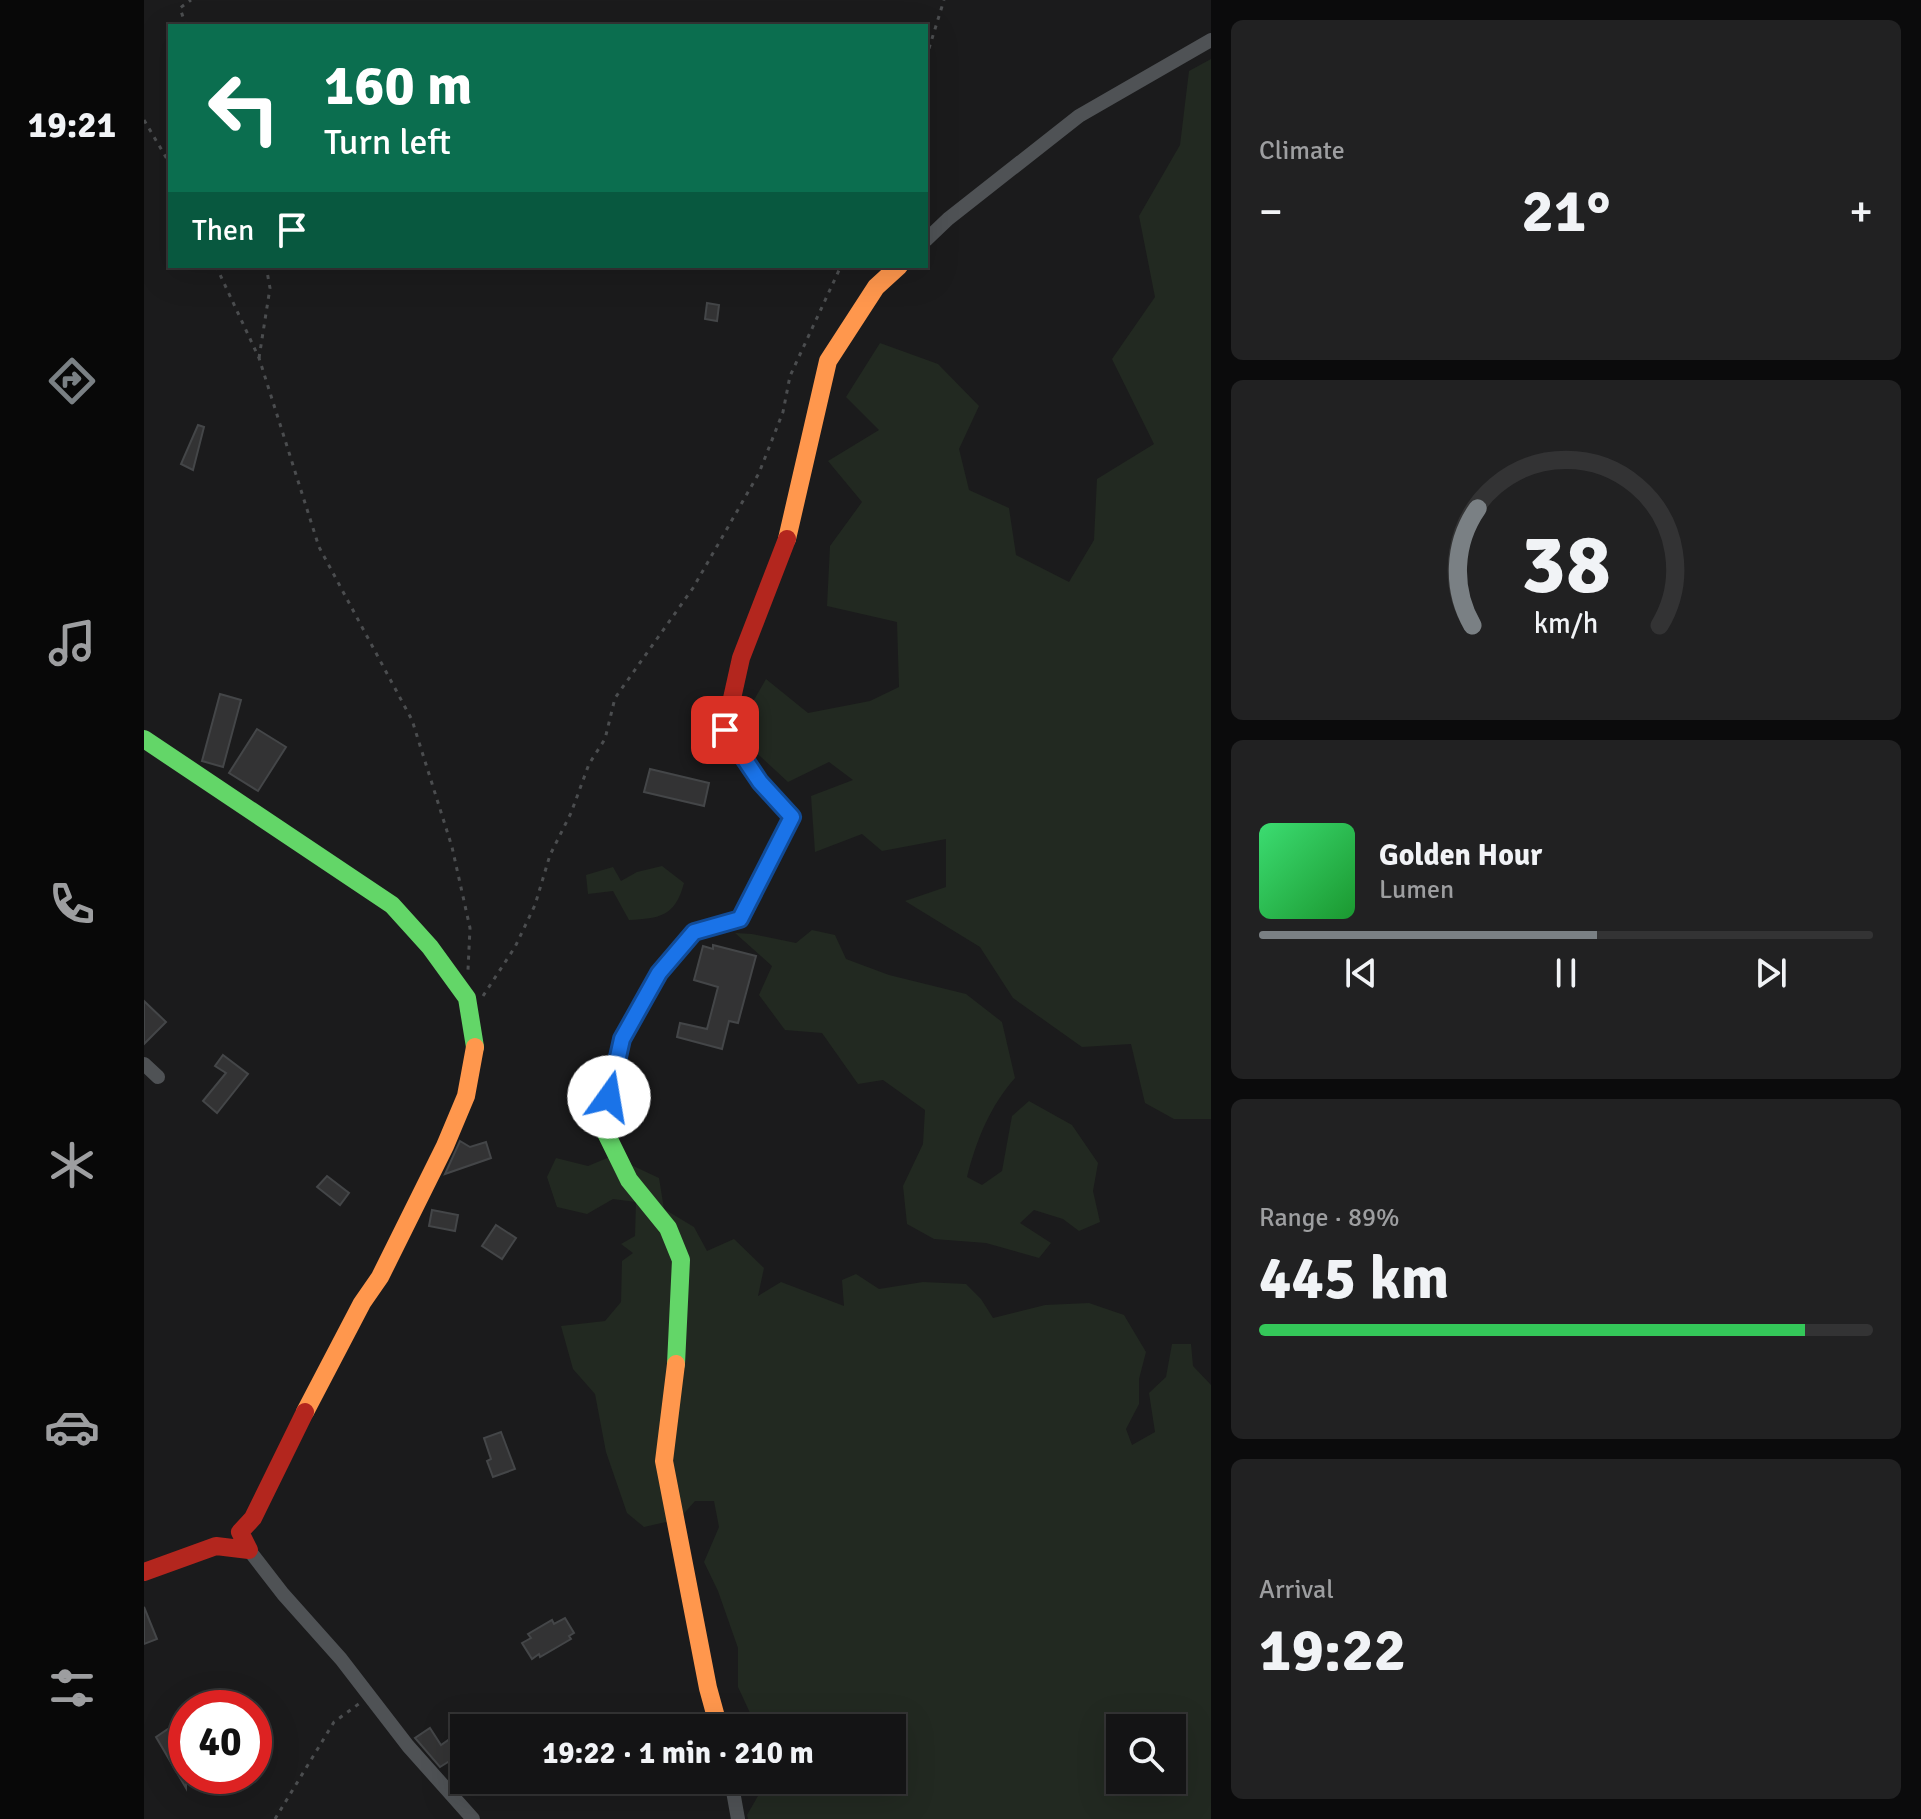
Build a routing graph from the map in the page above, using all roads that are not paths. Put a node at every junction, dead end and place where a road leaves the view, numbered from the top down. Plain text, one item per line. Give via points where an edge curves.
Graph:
1 (1211, 40) edge
2 (928, 238) edge
3 (897, 268) edge
4 (144, 739) edge
5 (144, 1064) edge
6 (158, 1077) dead end
7 (249, 1550) junction
8 (144, 1572) edge
9 (715, 1714) edge
10 (734, 1794) edge
11 (473, 1819) edge
12 (738, 1819) edge

1 - 2 street via 1079,116
3 - 9 street via 876,287 828,361 787,539 741,658 725,730 792,817 740,919 694,932 659,973 622,1039 602,1125 629,1180 668,1228 681,1260 664,1461
4 - 7 street via 392,905 467,998 471,1016 475,1049 466,1096 415,1210 316,1389 253,1518 240,1532
5 - 6 street
7 - 8 street via 216,1546
7 - 11 street
10 - 12 street

